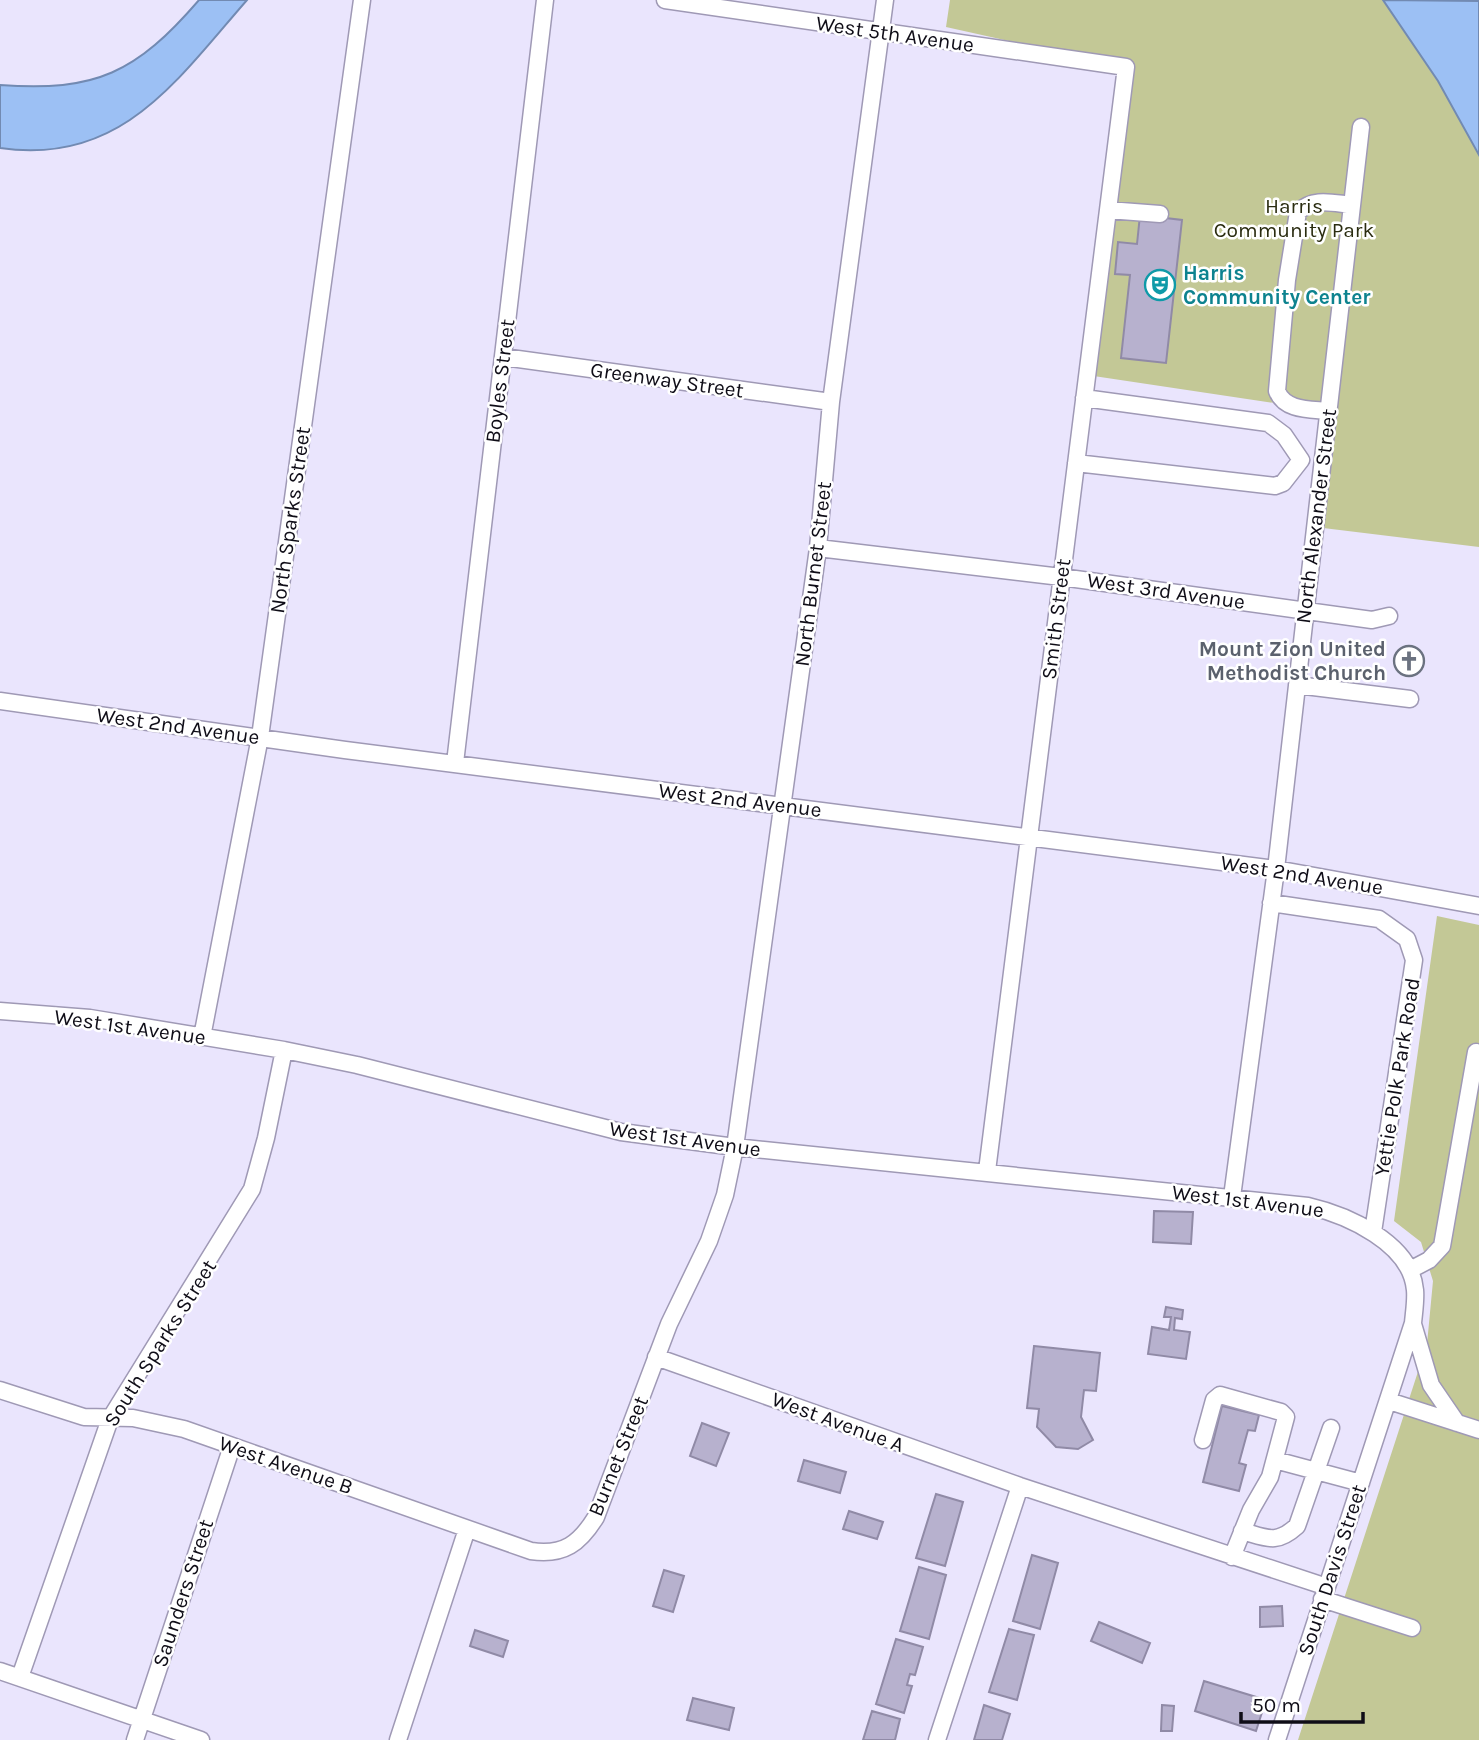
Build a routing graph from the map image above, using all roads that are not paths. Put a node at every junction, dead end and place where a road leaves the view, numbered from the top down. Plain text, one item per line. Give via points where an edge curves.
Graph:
1 (362, 0) edge
2 (545, 0) edge
3 (664, 0) edge
4 (885, 0) edge
5 (880, 32) junction
6 (1126, 67) joint
7 (1361, 127) dead end
8 (1352, 205) junction
9 (1108, 210) junction
10 (1160, 214) dead end
11 (503, 357) junction
12 (1084, 398) junction
13 (831, 402) junction
14 (1328, 411) junction
15 (1301, 460) junction
16 (1322, 462) junction
17 (1076, 463) junction
18 (818, 548) junction
19 (1061, 577) junction
20 (1306, 610) junction
21 (1389, 616) dead end
22 (1297, 685) junction
23 (1410, 699) dead end
24 (0, 701) edge
25 (260, 737) junction
26 (455, 763) junction
27 (783, 805) junction
28 (1028, 836) junction
29 (1276, 869) junction
30 (1271, 903) junction
31 (1479, 906) edge
32 (0, 1011) edge
33 (202, 1037) junction
34 (285, 1050) junction
35 (1476, 1052) dead end
36 (735, 1147) junction
37 (987, 1171) junction
38 (1233, 1197) junction
39 (1373, 1232) junction
40 (1410, 1270) junction
41 (1413, 1323) junction
42 (656, 1357) junction
43 (0, 1390) edge
44 (1389, 1401) junction
45 (110, 1419) junction
46 (1457, 1423) junction
47 (1331, 1428) dead end
48 (1479, 1430) edge
49 (1203, 1440) dead end
50 (232, 1446) junction
51 (1275, 1460) junction
52 (1317, 1471) junction
53 (1361, 1483) junction
54 (1020, 1486) junction
55 (467, 1529) junction
56 (1242, 1531) junction
57 (569, 1548) joint
58 (1232, 1557) junction
59 (1324, 1593) junction
60 (1412, 1628) dead end
61 (0, 1671) edge
62 (20, 1677) junction
63 (142, 1718) junction
64 (135, 1740) edge
65 (201, 1740) edge
66 (398, 1740) edge
67 (937, 1740) edge
68 (1277, 1740) edge

1 - 25 street, North Sparks Street
2 - 11 street, Boyles Street
3 - 5 street, West 5th Avenue
4 - 5 street, North Burnet Street
5 - 6 street, West 5th Avenue
5 - 13 street, North Burnet Street
6 - 9 street, Smith Street
7 - 8 street, North Alexander Street
8 - 14 street, North Alexander Street
8 - 14 street via 1319,201 1298,212 1287,280 1277,391 1291,407
9 - 10 street
9 - 12 street, Smith Street
11 - 13 street, Greenway Street
11 - 26 street, Boyles Street
12 - 15 street via 1268,423 1284,435
12 - 17 street, Smith Street
13 - 18 street, North Burnet Street
14 - 16 street, North Alexander Street
15 - 16 street
15 - 17 street via 1283,483 1275,486
16 - 20 street, North Alexander Street
17 - 19 street, Smith Street
18 - 19 street, West 3rd Avenue
18 - 27 street, North Burnet Street
19 - 20 street, West 3rd Avenue
19 - 28 street, Smith Street
20 - 21 street, West 3rd Avenue via 1372,620
20 - 22 street, North Alexander Street
22 - 23 street
22 - 29 street, North Alexander Street
24 - 25 street, West 2nd Avenue
25 - 26 street, West 2nd Avenue
25 - 33 street, North Sparks Street
26 - 27 street, West 2nd Avenue
27 - 28 street, West 2nd Avenue
27 - 36 street, North Burnet Street
28 - 29 street, West 2nd Avenue
28 - 37 street, Smith Street
29 - 30 street, North Alexander Street
29 - 31 street, West 2nd Avenue
30 - 38 street, North Alexander Street
30 - 39 street, Yettie Polk Park Road via 1379,919 1407,939 1414,960
32 - 33 street, West 1st Avenue via 90,1018
33 - 34 street, West 1st Avenue
34 - 36 street, West 1st Avenue via 577,1123
34 - 45 street, South Sparks Street via 251,1189
35 - 40 street via 1442,1247
36 - 37 street, West 1st Avenue
36 - 42 street, Burnet Street via 709,1241
37 - 38 street, West 1st Avenue
38 - 39 street, West 1st Avenue via 1342,1214
39 - 40 street, West 1st Avenue
40 - 41 street via 1415,1289
41 - 44 street, South Davis Street
41 - 46 street via 1431,1385
42 - 54 street, West Avenue A
42 - 57 street, Burnet Street via 596,1517
43 - 45 street, West Avenue B via 84,1418
44 - 46 street
44 - 53 street, South Davis Street
45 - 50 street, West Avenue B via 165,1423
45 - 62 street, South Sparks Street
46 - 48 street
47 - 52 street
49 - 51 street via 1214,1400 1227,1395 1286,1417
50 - 55 street, West Avenue B
50 - 63 street, Saunders Street
51 - 52 street
51 - 56 street via 1261,1499
52 - 53 street
52 - 56 street via 1297,1526 1284,1538
53 - 59 street, South Davis Street
54 - 58 street, West Avenue A
54 - 67 street
55 - 57 street, West Avenue B via 531,1551
55 - 66 street
56 - 58 street
58 - 59 street, West Avenue A
59 - 60 street, West Avenue A
59 - 68 street, South Davis Street
61 - 62 street
62 - 63 street
63 - 64 street, Saunders Street
63 - 65 street

